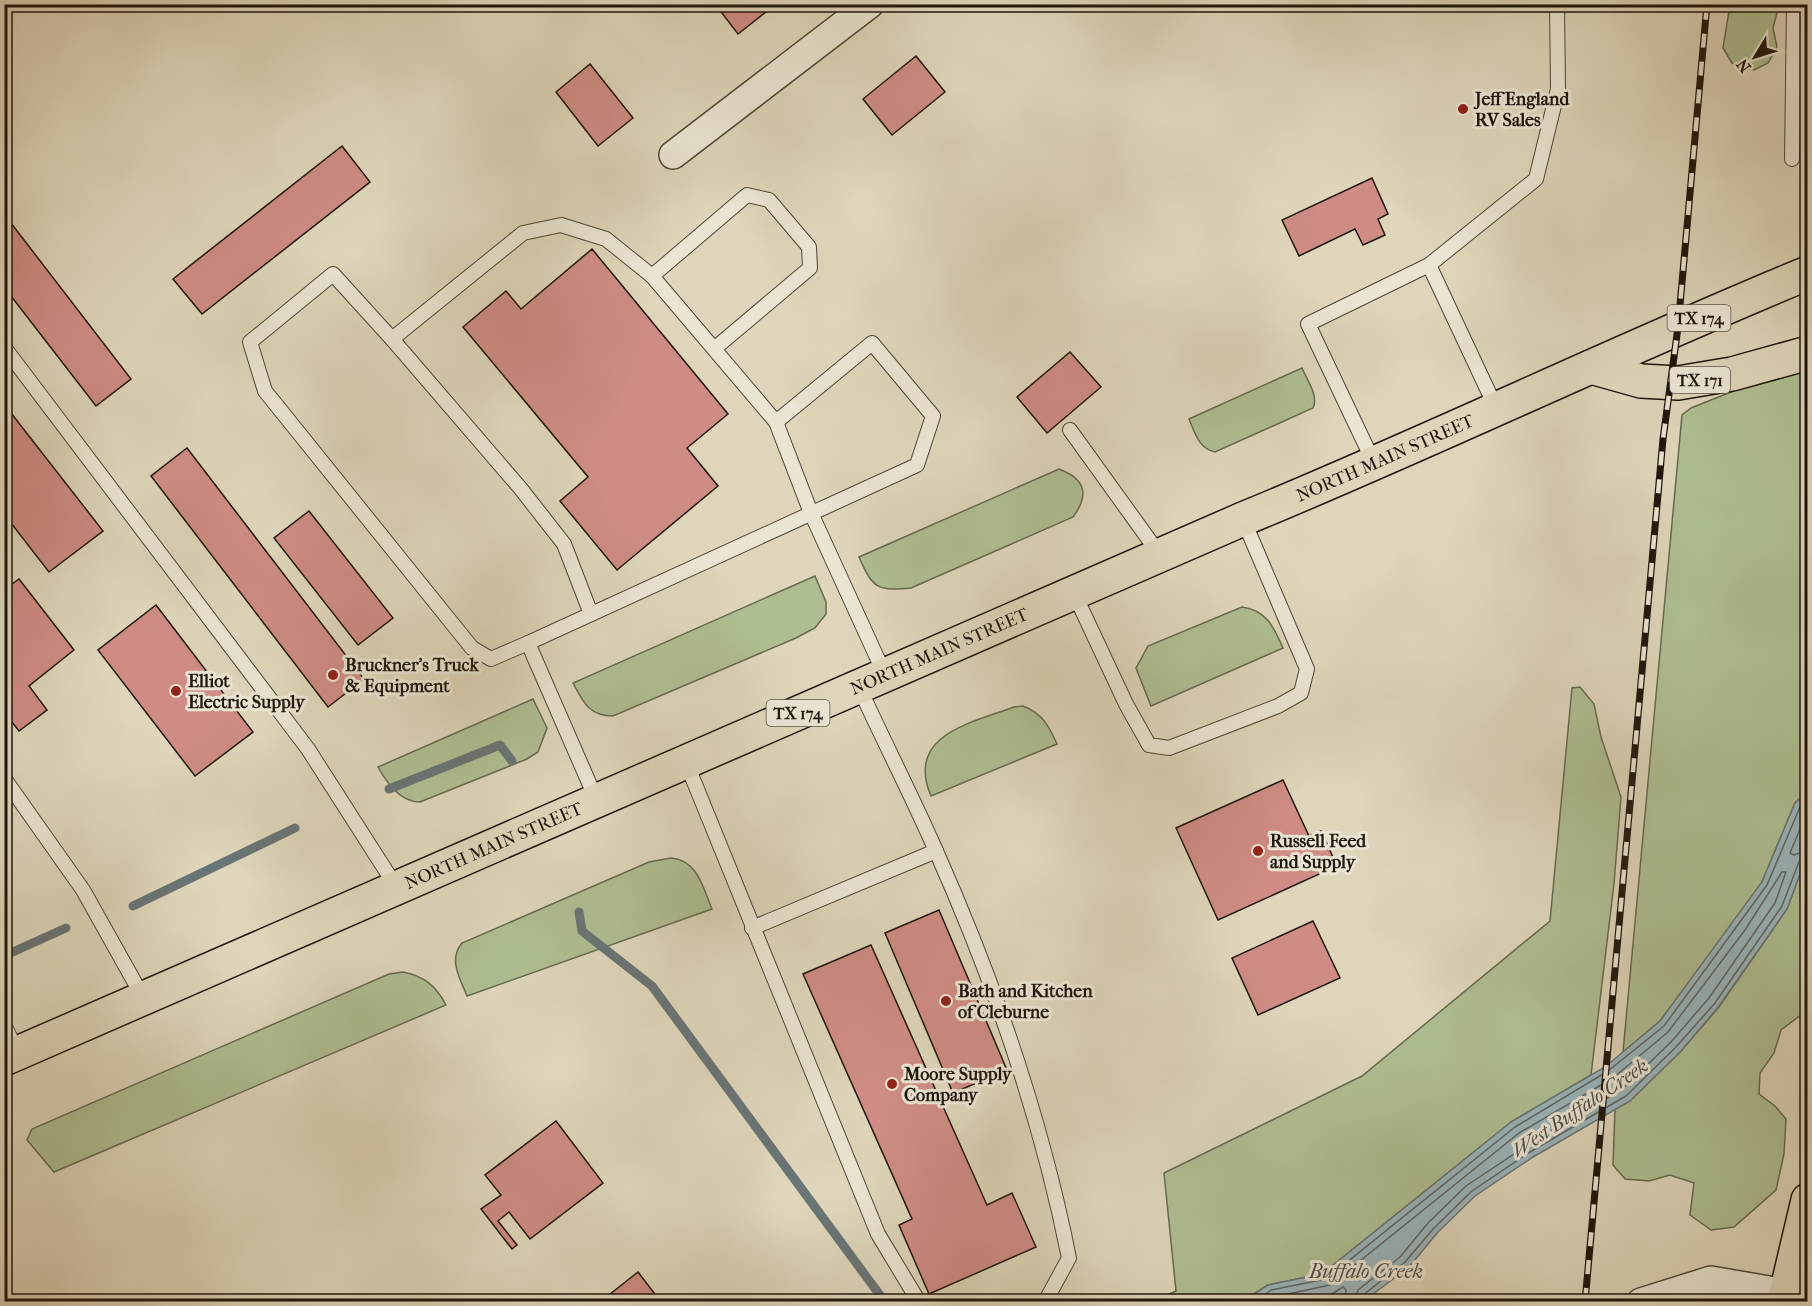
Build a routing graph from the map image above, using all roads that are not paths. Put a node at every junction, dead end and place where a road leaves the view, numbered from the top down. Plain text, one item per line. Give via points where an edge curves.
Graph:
1 (1557, 4) edge
2 (1794, 4) edge
3 (855, 9) edge
4 (673, 155) dead end
5 (1792, 159) dead end
6 (1429, 265) junction
7 (1808, 273) edge
8 (652, 276) junction
9 (392, 339) junction
10 (4, 347) edge
11 (714, 348) junction
12 (1808, 353) edge
13 (1591, 367) junction
14 (1497, 410) junction
15 (776, 422) junction
16 (1070, 430) dead end
17 (1375, 465) junction
18 (811, 513) junction
19 (1243, 519) junction
20 (1160, 555) junction
21 (1074, 593) junction
22 (591, 614) junction
23 (528, 643) junction
24 (872, 681) junction
25 (686, 762) junction
26 (4, 778) edge
27 (597, 801) junction
28 (936, 851) junction
29 (397, 888) junction
30 (752, 928) junction
31 (144, 999) junction
32 (9, 1046) edge
33 (1808, 1200) edge
34 (1785, 1297) edge
35 (920, 1302) edge
36 (1045, 1302) edge
37 (1641, 1302) edge

1 - 6 lane via 1558,90 1536,179
2 - 5 lane
3 - 4 street
6 - 14 lane
6 - 17 lane via 1308,324
7 - 13 main road, NORTH MAIN STREET / TX 174
8 - 9 lane via 606,239 561,225 523,233
8 - 11 lane
8 - 11 lane via 747,195 769,200 809,247 810,268
9 - 22 lane via 564,544
9 - 23 lane via 333,274 250,342 265,391 472,648 491,659
10 - 29 lane via 308,749
11 - 15 lane
12 - 13 main road, TX 171 via 1732,374 1678,383 1641,381
13 - 14 main road, NORTH MAIN STREET / TX 174
14 - 17 main road, NORTH MAIN STREET / TX 174
15 - 18 lane
15 - 18 lane via 872,343 933,416 916,465
16 - 20 lane
17 - 19 main road, NORTH MAIN STREET / TX 174
18 - 22 lane
18 - 24 lane
19 - 20 main road, NORTH MAIN STREET / TX 174
19 - 21 lane via 1307,669 1300,693 1278,706 1168,748 1149,745
20 - 21 main road, NORTH MAIN STREET / TX 174
21 - 24 main road, NORTH MAIN STREET / TX 174
22 - 23 lane
23 - 27 lane
24 - 25 main road, NORTH MAIN STREET / TX 174
24 - 28 lane
25 - 27 main road, NORTH MAIN STREET / TX 174
25 - 30 lane
26 - 31 lane via 83,890
27 - 29 main road, NORTH MAIN STREET / TX 174
28 - 30 lane
28 - 36 lane via 982,961 1054,1181 1069,1258
29 - 31 main road, NORTH MAIN STREET / TX 174
30 - 35 lane via 878,1234
31 - 32 main road, NORTH MAIN STREET / TX 174
33 - 34 main road
34 - 37 street via 1711,1280

